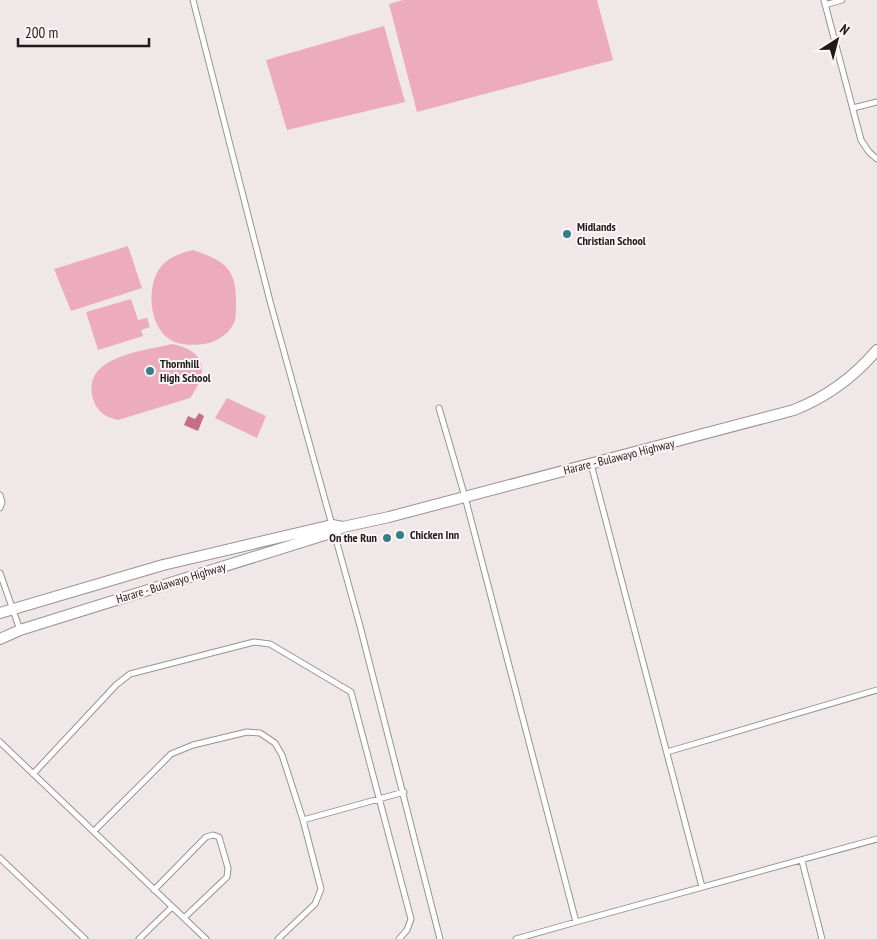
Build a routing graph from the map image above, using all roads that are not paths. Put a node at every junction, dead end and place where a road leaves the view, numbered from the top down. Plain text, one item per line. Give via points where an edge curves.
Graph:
1 (193, 0) edge
2 (842, 0) edge
3 (825, 2) edge
4 (877, 102) edge
5 (853, 108) junction
6 (877, 159) edge
7 (877, 350) edge
8 (440, 408) dead end
9 (591, 464) junction
10 (0, 495) edge
11 (466, 497) junction
12 (0, 508) edge
13 (336, 528) junction
14 (0, 573) edge
15 (12, 608) junction
16 (0, 613) edge
17 (20, 630) junction
18 (0, 640) edge
19 (877, 690) edge
20 (0, 742) edge
21 (667, 752) junction
22 (33, 774) junction
23 (404, 792) junction
24 (379, 799) junction
25 (303, 820) junction
26 (94, 831) junction
27 (877, 839) edge
28 (0, 858) edge
29 (802, 861) junction
30 (702, 887) junction
31 (154, 890) junction
32 (172, 907) junction
33 (184, 918) junction
34 (576, 922) junction
35 (85, 939) edge
36 (139, 939) edge
37 (206, 939) edge
38 (278, 939) edge
39 (398, 939) edge
40 (440, 939) edge
41 (516, 939) edge
42 (822, 939) edge

1 - 13 street via 271,305
2 - 3 street
3 - 5 street
4 - 5 street
5 - 6 street via 864,146
7 - 9 highway, Harare - Bulawayo Highway via 834,390 794,410
8 - 11 street
9 - 11 highway, Harare - Bulawayo Highway
9 - 21 street
10 - 12 street
11 - 13 highway, Harare - Bulawayo Highway
11 - 34 street
13 - 15 highway, Harare - Bulawayo Highway via 172,563
13 - 17 highway, Harare - Bulawayo Highway
13 - 23 street
14 - 15 street
15 - 16 highway, Harare - Bulawayo Highway
15 - 17 street
17 - 18 highway, Harare - Bulawayo Highway
19 - 21 street
20 - 22 street
21 - 30 street
22 - 24 street via 130,674 262,641 351,692
22 - 26 street
23 - 24 street
23 - 40 street
24 - 25 street
24 - 39 street via 411,919 407,930
25 - 26 street via 279,748 260,733 247,732 193,744 171,754
25 - 38 street via 320,894 316,904
26 - 31 street
27 - 29 street
28 - 35 street
29 - 30 street
29 - 42 street
30 - 34 street
31 - 32 street
31 - 33 street via 206,838 219,837 228,868 227,877
32 - 33 street
32 - 36 street
33 - 37 street
34 - 41 street

